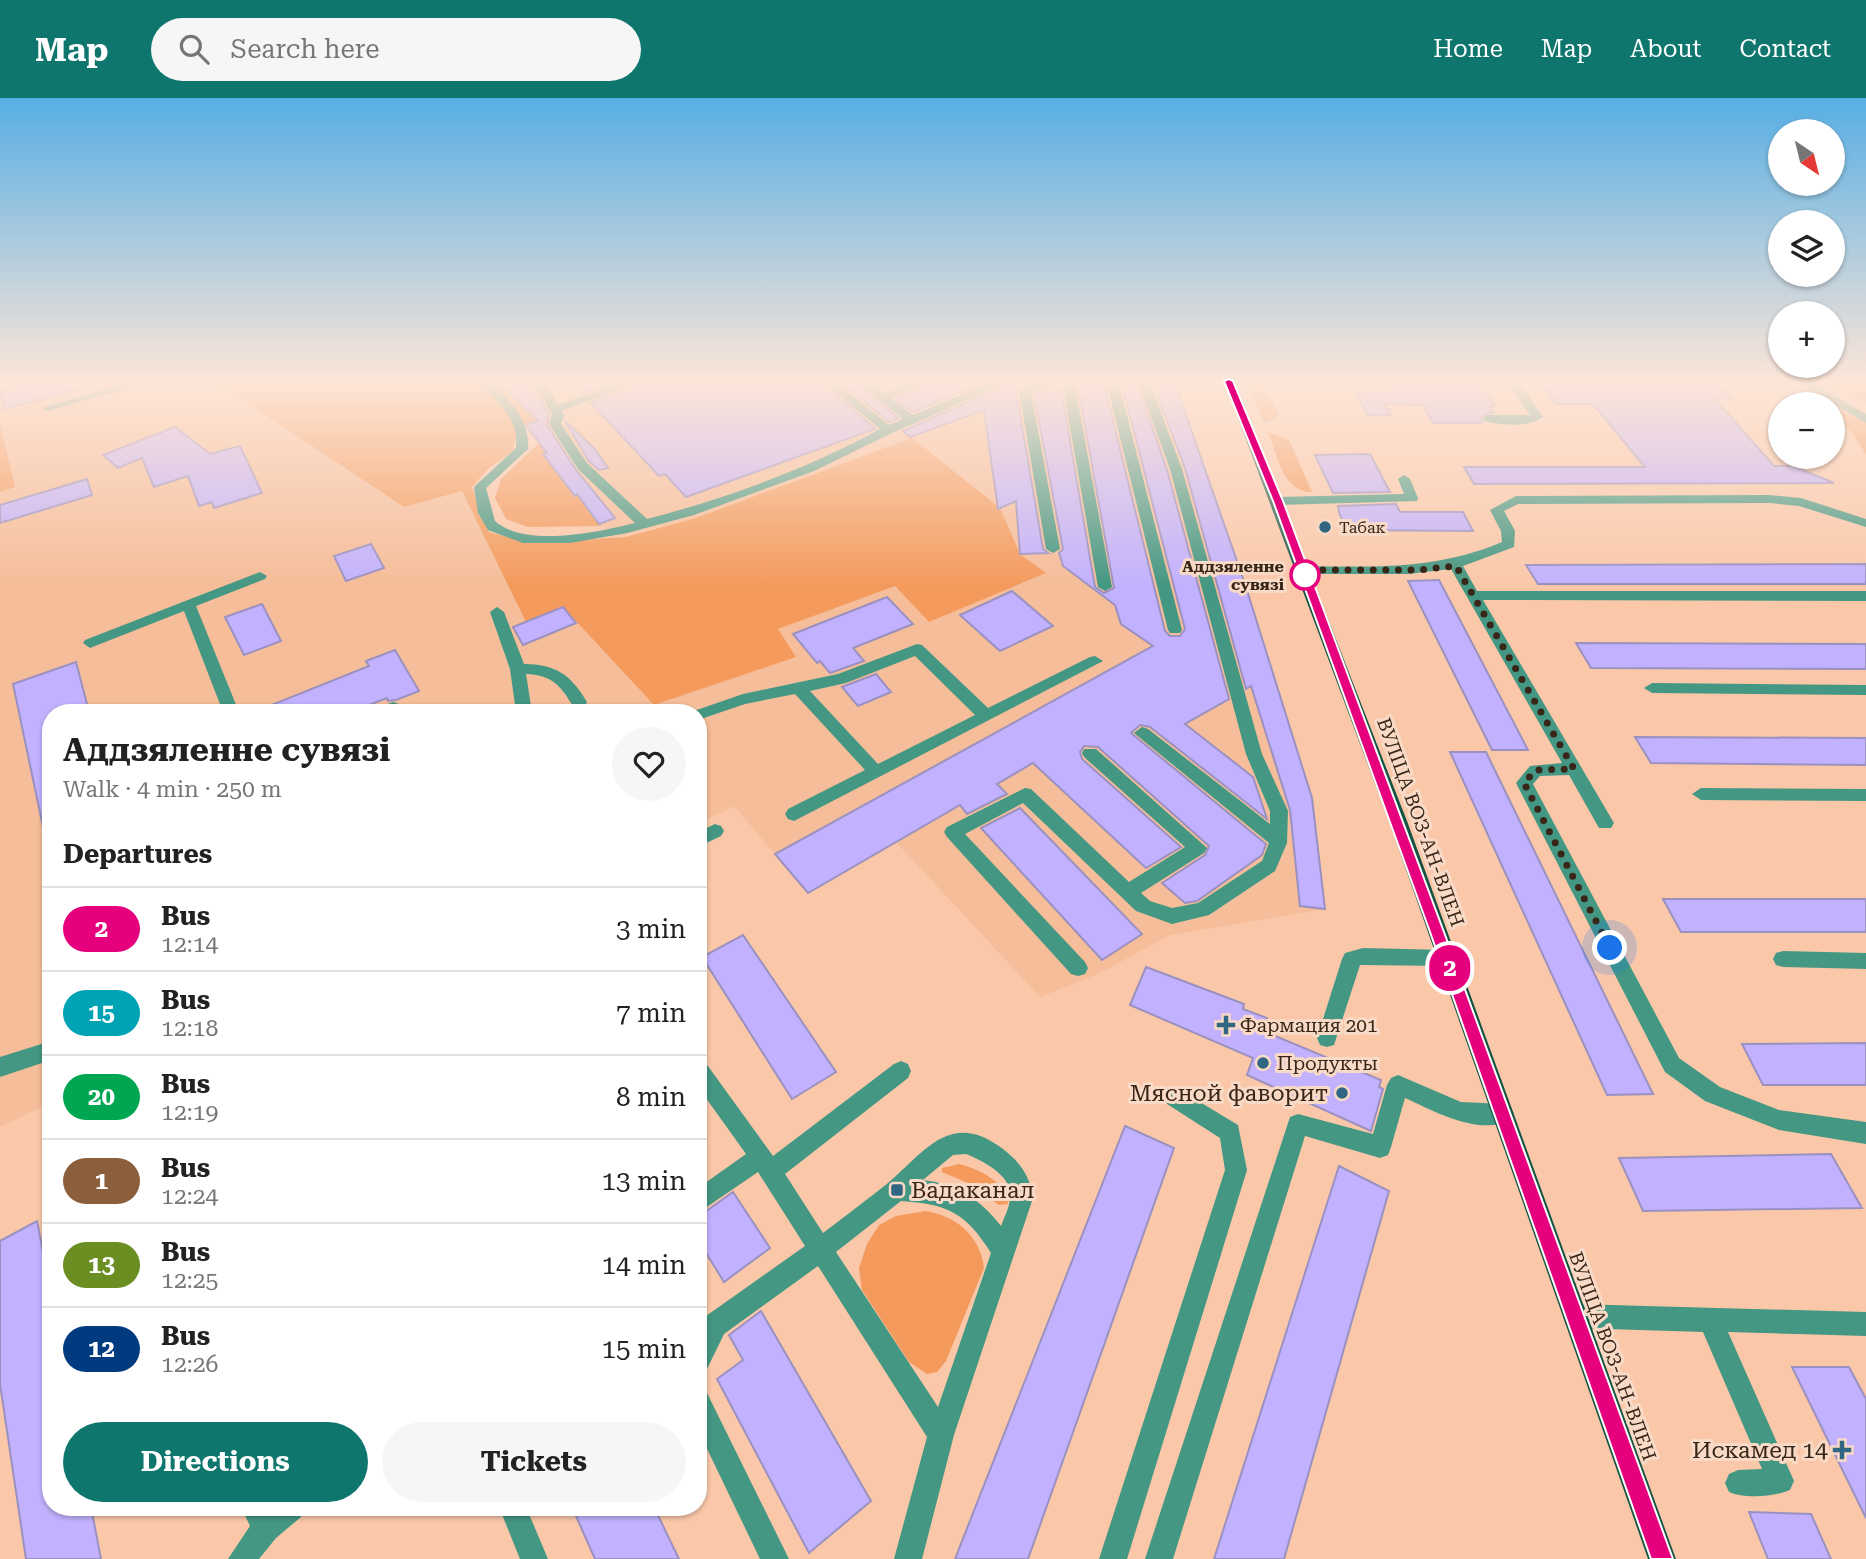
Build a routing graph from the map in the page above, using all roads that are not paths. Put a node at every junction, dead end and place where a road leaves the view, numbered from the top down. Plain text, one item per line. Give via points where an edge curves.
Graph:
1 (523, 449) edge
2 (569, 449) edge
3 (857, 449) edge
4 (1035, 449) edge
5 (1080, 449) edge
6 (1129, 449) edge
7 (1168, 449) edge
8 (1256, 449) edge
9 (1404, 479) dead end
10 (1278, 501) junction
11 (1866, 523) edge
12 (644, 524) junction
13 (1053, 549) dead end
14 (1456, 566) junction
15 (1303, 570) junction
16 (260, 576) dead end
17 (1105, 587) dead end
18 (1473, 595) junction
19 (1866, 596) edge
20 (188, 604) junction
21 (496, 612) dead end
22 (1175, 629) dead end
23 (90, 643) dead end
24 (1095, 661) dead end
25 (518, 669) junction
26 (799, 688) junction
27 (1652, 688) dead end
28 (1866, 690) edge
29 (579, 702) dead end
30 (228, 704) edge
31 (523, 704) edge
32 (707, 710) edge
33 (986, 716) junction
34 (1142, 733) dead end
35 (1090, 753) dead end
36 (1574, 769) junction
37 (876, 772) junction
38 (1701, 794) dead end
39 (1866, 795) edge
40 (794, 814) dead end
41 (1605, 823) dead end
42 (715, 831) dead end
43 (707, 835) edge
44 (1278, 840) junction
45 (1128, 892) junction
46 (1447, 958) junction
47 (1783, 958) dead end
48 (1866, 961) edge
49 (1078, 968) dead end
50 (1327, 1038) dead end
51 (42, 1053) edge
52 (0, 1067) edge
53 (901, 1071) dead end
54 (707, 1082) edge
55 (1175, 1097) dead end
56 (1503, 1114) junction
57 (1866, 1133) edge
58 (765, 1165) junction
59 (897, 1190) junction
60 (707, 1197) edge
61 (820, 1250) junction
62 (1003, 1250) junction
63 (1575, 1316) junction
64 (1709, 1318) junction
65 (1866, 1324) edge
66 (707, 1341) edge
67 (707, 1420) edge
68 (941, 1434) junction
69 (1738, 1483) dead end
70 (517, 1516) edge
71 (260, 1517) edge
72 (242, 1559) edge
73 (534, 1559) edge
74 (775, 1559) edge
75 (908, 1559) edge
76 (1114, 1559) edge
77 (1159, 1559) edge
78 (1662, 1559) edge

1 - 12 street via 480,487 492,527 520,539 534,539 616,532
2 - 12 street via 587,474 605,485
3 - 12 street via 699,510
4 - 13 street
5 - 17 street
6 - 22 street
7 - 44 street via 1254,754 1279,811
8 - 10 main road, ВУЛІЦА ВОЗ-АН-ВЛЕН
9 - 10 street via 1412,498
10 - 15 main road, ВУЛІЦА ВОЗ-АН-ВЛЕН
11 - 14 street via 1801,502 1769,499 1516,500 1497,510 1508,531 1508,544
14 - 15 street
14 - 18 street
15 - 46 main road, ВУЛІЦА ВОЗ-АН-ВЛЕН
16 - 20 street
18 - 19 street
18 - 36 street
20 - 23 street
20 - 30 street
21 - 25 street
24 - 33 street
25 - 29 street via 551,669 563,677
25 - 31 street
26 - 32 street
26 - 33 street via 841,679 917,649
26 - 37 street
27 - 28 street
33 - 37 street
34 - 44 street
35 - 45 street via 1198,848
36 - 41 street
36 - 57 street via 1536,770 1524,783 1672,1065 1713,1094 1779,1120
37 - 40 street
38 - 39 street
42 - 43 street
44 - 45 street via 1269,866 1202,910 1172,916 1143,906
45 - 49 street via 1025,794 953,832
46 - 50 street via 1352,959
46 - 56 main road, ВУЛІЦА ВОЗ-АН-ВЛЕН
47 - 48 street
51 - 52 street
53 - 58 street
54 - 58 street
55 - 76 street via 1230,1132 1236,1170
56 - 63 main road, ВУЛІЦА ВОЗ-АН-ВЛЕН
56 - 77 street via 1460,1112 1398,1085 1380,1147 1298,1124
58 - 60 street
58 - 61 street
59 - 61 street
59 - 62 street via 935,1191 960,1201 985,1221
59 - 62 street via 949,1145 966,1143 992,1154 1020,1183 1022,1198
61 - 66 street via 715,1325
61 - 68 street
62 - 68 street
63 - 64 street
63 - 78 main road, ВУЛІЦА ВОЗ-АН-ВЛЕН
64 - 65 street
64 - 69 street via 1782,1481
67 - 74 street
68 - 75 street
70 - 73 street
71 - 72 street

